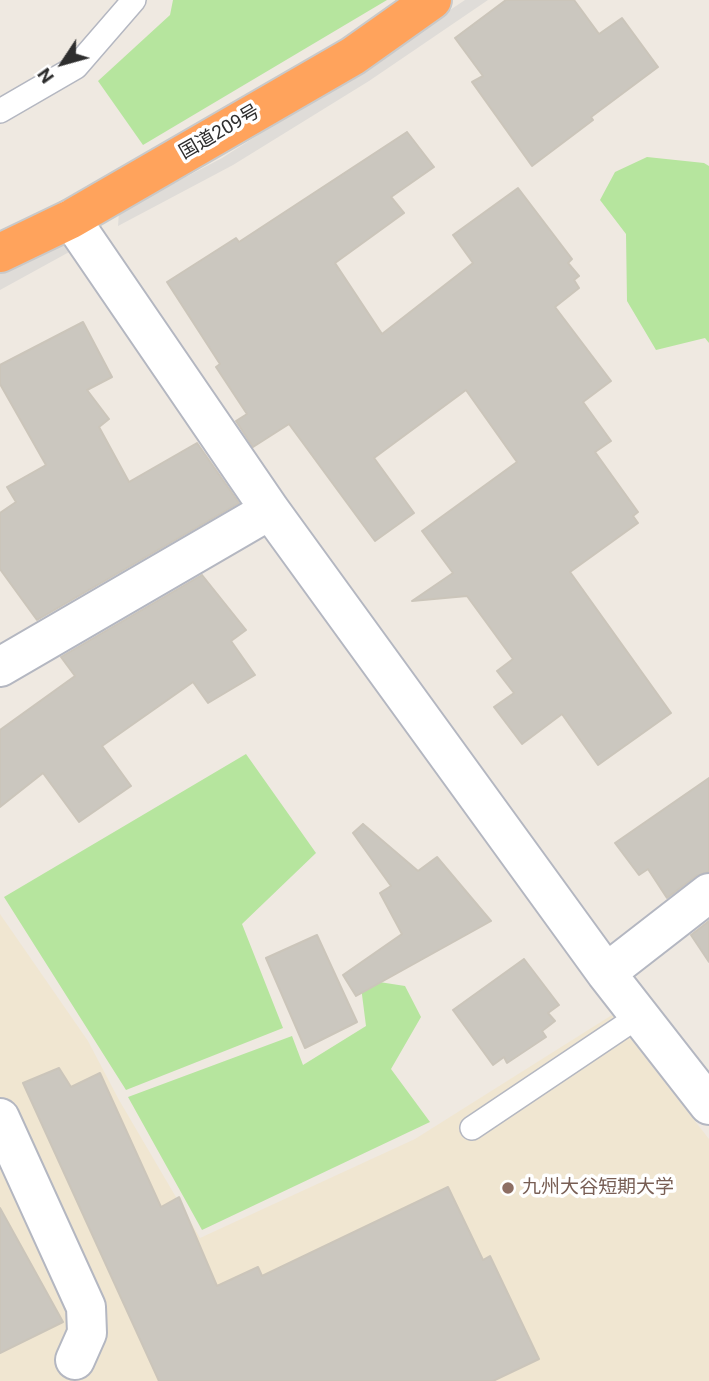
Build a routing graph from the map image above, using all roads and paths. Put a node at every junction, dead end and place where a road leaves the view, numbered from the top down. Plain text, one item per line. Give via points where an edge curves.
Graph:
1 (134, 0) edge
2 (432, 0) edge
3 (0, 111) edge
4 (71, 219) junction
5 (0, 253) edge
6 (270, 510) junction
7 (0, 667) edge
8 (709, 893) edge
9 (606, 973) junction
10 (639, 1017) junction
11 (709, 1105) edge
12 (1, 1122) edge
13 (472, 1128) dead end
14 (75, 1360) dead end

1 - 3 lane via 76,67
2 - 4 highway, 国道209号 via 353,56
4 - 5 highway, 国道209号
4 - 6 street
6 - 7 street
6 - 9 street
8 - 9 street
9 - 10 street
10 - 11 street
10 - 13 lane
12 - 14 street via 86,1307 87,1333

